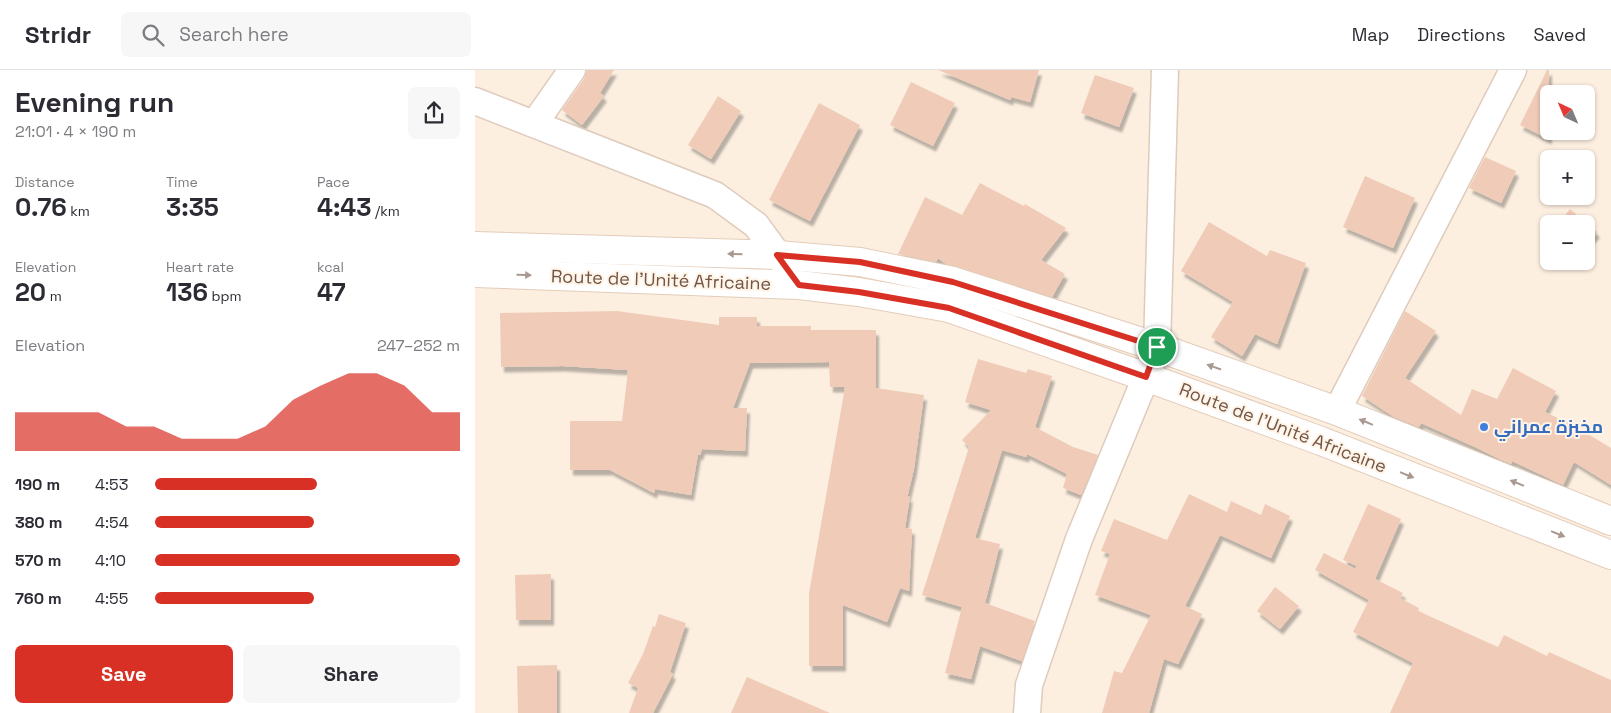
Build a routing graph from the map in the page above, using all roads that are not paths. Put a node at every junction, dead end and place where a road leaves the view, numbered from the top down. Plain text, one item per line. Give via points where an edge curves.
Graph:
1 (572, 70) edge
2 (1165, 70) edge
3 (1513, 70) edge
4 (475, 100) edge
5 (534, 124) junction
6 (475, 246) edge
7 (777, 255) junction
8 (860, 262) junction
9 (475, 273) edge
10 (799, 285) junction
11 (859, 292) junction
12 (1157, 347) junction
13 (1146, 377) junction
14 (1337, 411) junction
15 (1611, 521) edge
16 (1611, 555) edge
17 (1027, 713) edge

1 - 5 street
2 - 12 street
3 - 14 street
4 - 5 street
5 - 7 street via 715,195 756,225
7 -> 6 main road, Route de l'Unité Africaine
7 - 8 main road, Route de l'Unité Africaine
7 - 10 street
8 - 11 main road
8 - 12 main road, Route de l'Unité Africaine via 953,282
9 -> 10 main road, Route de l'Unité Africaine
10 - 11 main road, Route de l'Unité Africaine
11 - 13 main road, Route de l'Unité Africaine via 949,308
12 - 13 street
14 -> 12 main road, Route de l'Unité Africaine
13 -> 16 main road, Route de l'Unité Africaine via 1321,441
13 - 17 street via 1079,539 1029,685
15 -> 14 main road, Route de l'Unité Africaine

